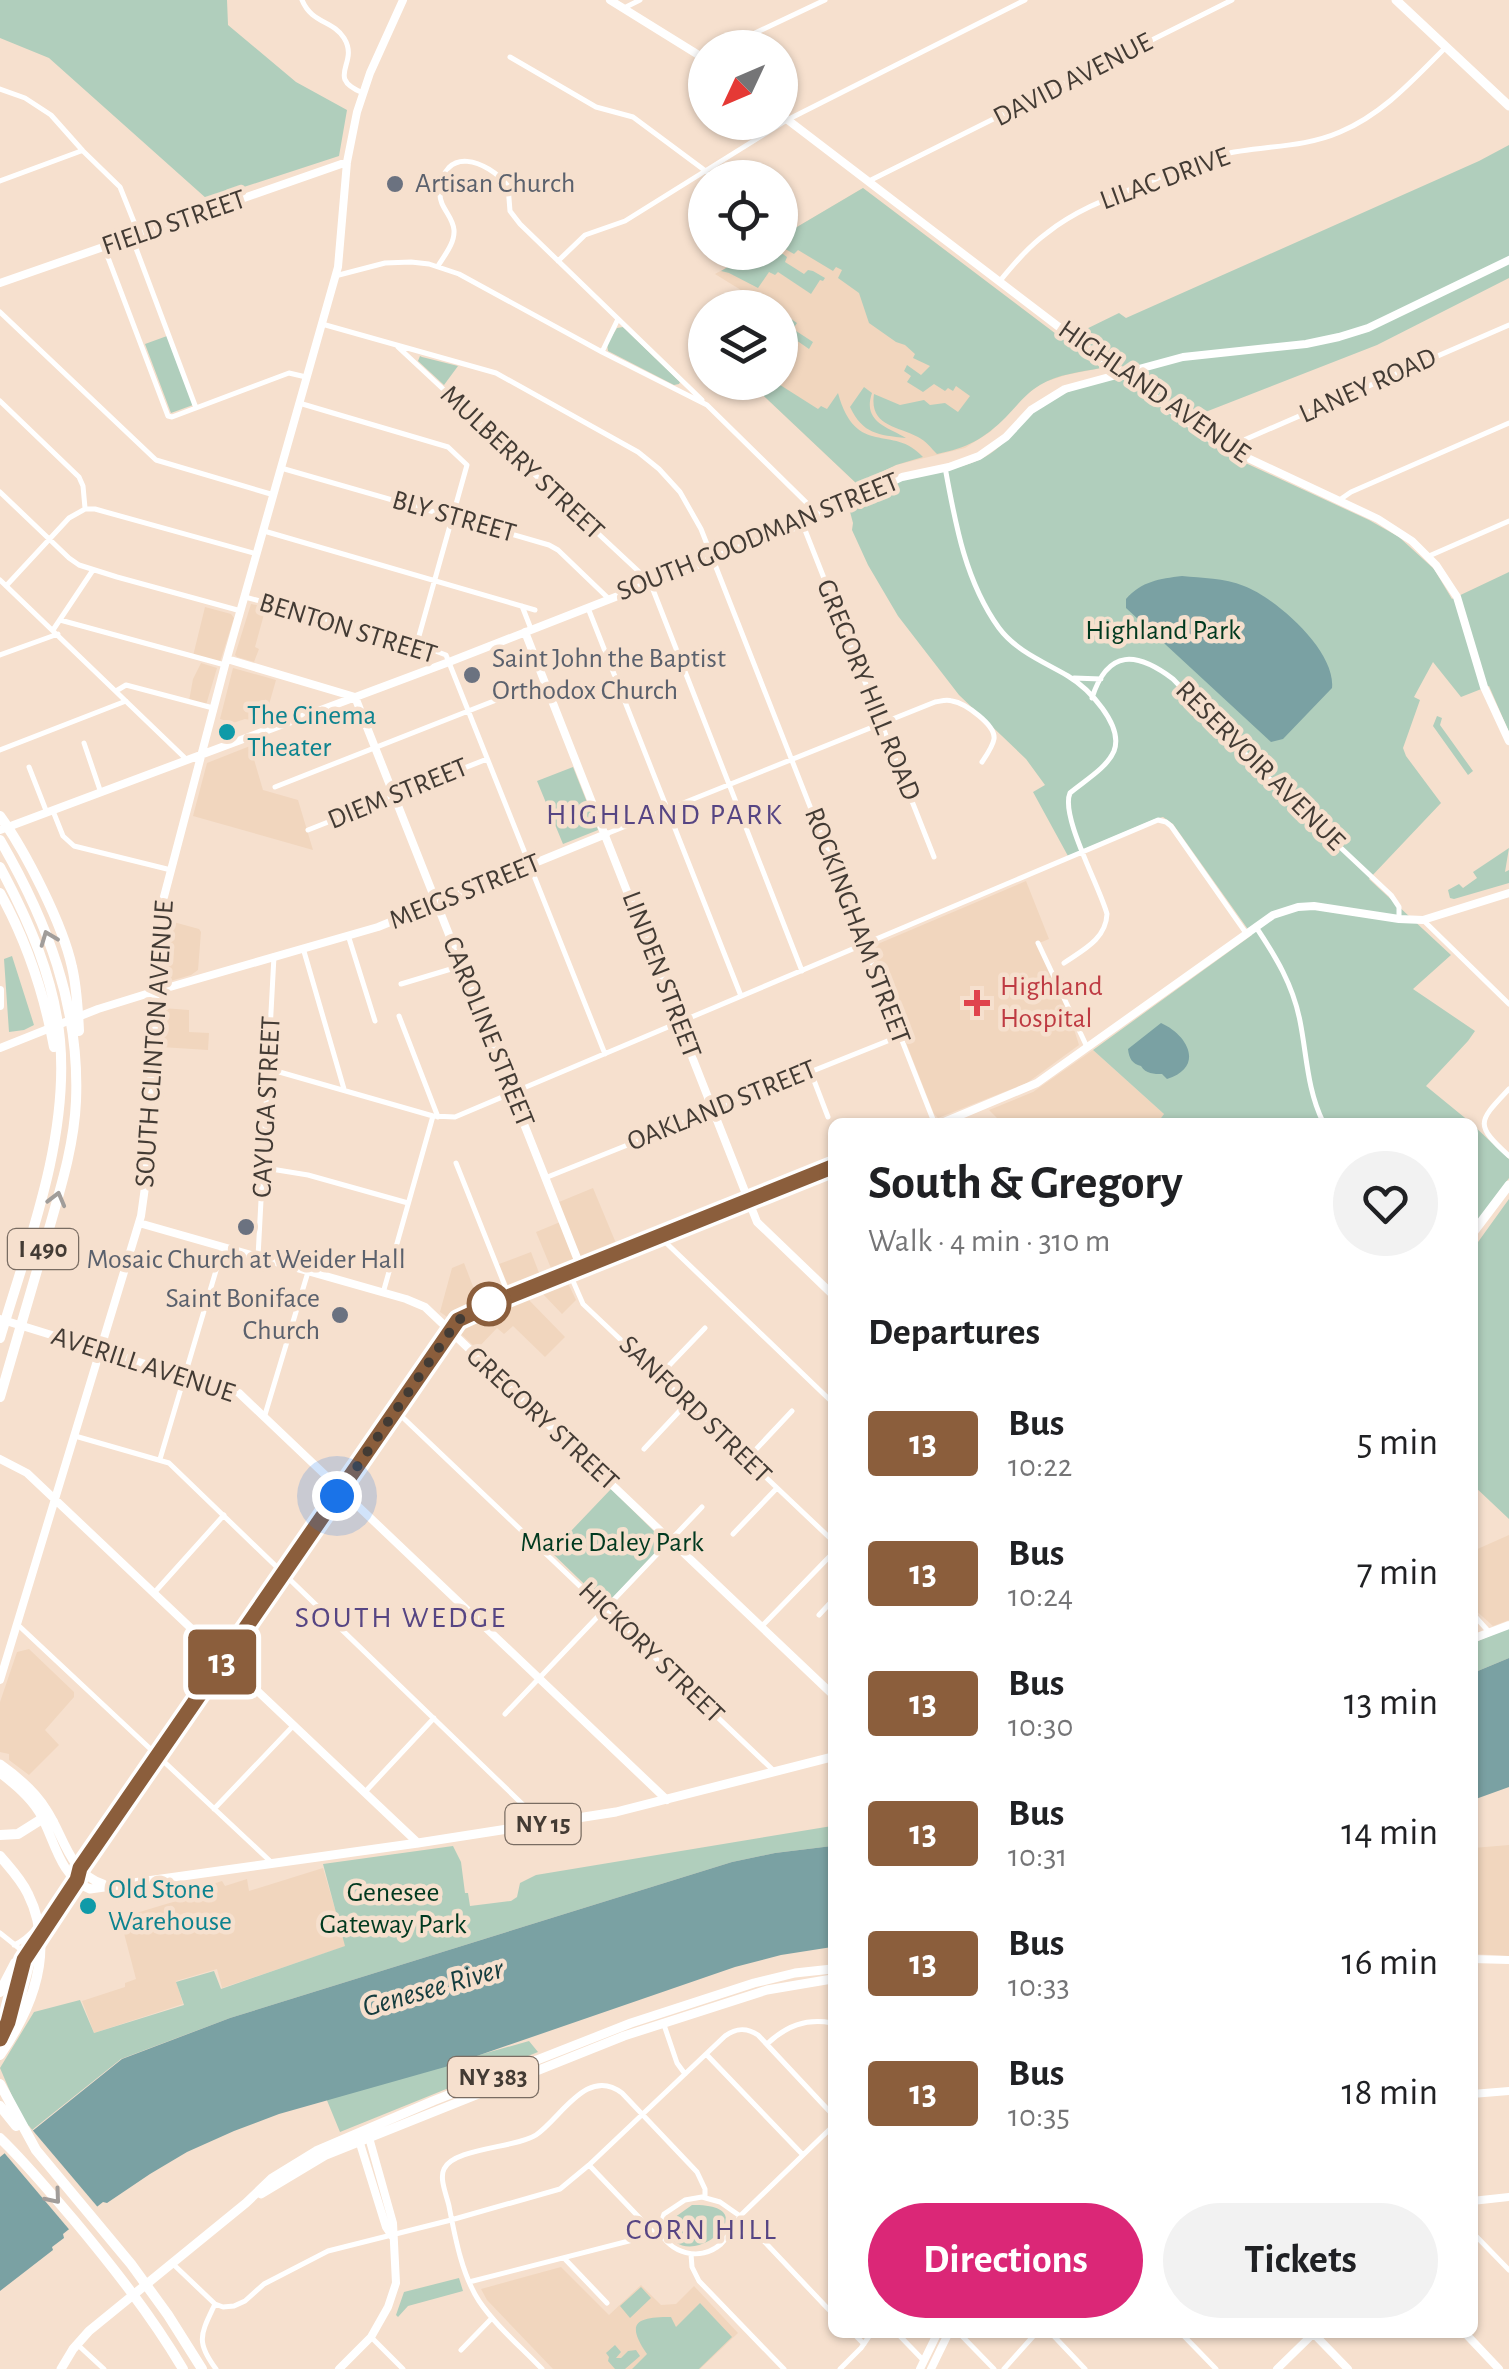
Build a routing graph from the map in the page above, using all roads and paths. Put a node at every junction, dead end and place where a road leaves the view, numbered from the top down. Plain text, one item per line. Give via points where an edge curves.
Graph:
1 (302, 0) edge
2 (403, 0) edge
3 (610, 0) edge
4 (640, 0) edge
5 (825, 0) edge
6 (1025, 0) edge
7 (1232, 0) edge
8 (1396, 0) edge
9 (624, 8) junction
10 (761, 30) edge
11 (688, 47) edge
12 (1446, 47) junction
13 (510, 57) dead end
14 (0, 89) edge
15 (362, 93) junction
16 (1509, 106) edge
17 (798, 110) edge
18 (798, 128) edge
19 (749, 140) edge
20 (82, 150) junction
21 (692, 160) edge
22 (718, 160) edge
23 (347, 162) junction
24 (688, 179) edge
25 (869, 181) junction
26 (0, 182) edge
27 (134, 236) junction
28 (104, 247) junction
29 (1509, 260) edge
30 (558, 261) junction
31 (438, 266) junction
32 (335, 276) junction
33 (999, 282) junction
34 (0, 283) edge
35 (0, 312) edge
36 (618, 319) junction
37 (322, 324) junction
38 (1509, 325) edge
39 (396, 346) junction
40 (602, 352) junction
41 (1122, 372) junction
42 (307, 378) junction
43 (0, 400) edge
44 (300, 403) junction
45 (708, 406) junction
46 (196, 408) junction
47 (1509, 423) edge
48 (1230, 451) junction
49 (946, 467) junction
50 (281, 468) junction
51 (0, 492) edge
52 (274, 495) junction
53 (1338, 501) junction
54 (84, 509) junction
55 (454, 516) junction
56 (820, 516) junction
57 (1509, 521) edge
58 (802, 524) junction
59 (264, 531) junction
60 (50, 540) junction
61 (258, 554) junction
62 (1429, 556) junction
63 (712, 559) junction
64 (94, 569) junction
65 (436, 580) junction
66 (650, 582) junction
67 (2, 583) edge
68 (244, 597) junction
69 (609, 598) junction
70 (522, 606) junction
71 (588, 607) junction
72 (241, 610) junction
73 (535, 610) dead end
74 (60, 620) junction
75 (528, 630) junction
76 (55, 632) junction
77 (417, 644) junction
78 (0, 655) edge
79 (226, 662) junction
80 (449, 662) junction
81 (1071, 678) junction
82 (1101, 679) junction
83 (116, 691) junction
84 (514, 693) dead end
85 (355, 697) junction
86 (1092, 698) junction
87 (126, 702) junction
88 (213, 708) junction
89 (469, 711) junction
90 (880, 722) junction
91 (1509, 741) edge
92 (84, 743) dead end
93 (376, 748) junction
94 (0, 750) edge
95 (201, 757) junction
96 (488, 758) junction
97 (791, 758) junction
98 (188, 761) junction
99 (982, 762) dead end
100 (29, 767) dead end
101 (728, 784) junction
102 (275, 787) dead end
103 (101, 793) junction
104 (394, 796) junction
105 (667, 809) junction
106 (50, 812) junction
107 (0, 816) edge
108 (308, 830) dead end
109 (3, 832) edge
110 (606, 834) junction
111 (1083, 853) junction
112 (934, 857) dead end
113 (530, 865) junction
114 (0, 867) edge
115 (170, 870) junction
116 (0, 893) edge
117 (1507, 896) edge
118 (437, 904) junction
119 (1399, 919) junction
120 (1423, 920) junction
121 (1256, 927) junction
122 (1246, 933) junction
123 (348, 935) junction
124 (1038, 943) dead end
125 (864, 945) junction
126 (303, 948) junction
127 (274, 956) junction
128 (1064, 963) dead end
129 (462, 966) junction
130 (802, 971) junction
131 (401, 984) dead end
132 (0, 990) edge
133 (156, 990) junction
134 (741, 996) junction
135 (1509, 1004) edge
136 (0, 1006) edge
137 (399, 1016) dead end
138 (376, 1022) dead end
139 (680, 1022) junction
140 (900, 1036) junction
141 (0, 1048) edge
142 (1087, 1048) junction
143 (605, 1054) junction
144 (269, 1068) junction
145 (810, 1070) junction
146 (344, 1089) junction
147 (1509, 1089) edge
148 (60, 1094) junction
149 (512, 1094) junction
150 (714, 1110) junction
151 (435, 1117) junction
152 (828, 1118) dead end
153 (932, 1118) edge
154 (954, 1118) edge
155 (1321, 1118) edge
156 (1509, 1156) edge
157 (456, 1163) dead end
158 (264, 1168) junction
159 (828, 1168) edge
160 (545, 1178) junction
161 (1509, 1185) edge
162 (748, 1201) junction
163 (408, 1203) junction
164 (140, 1222) junction
165 (1478, 1226) edge
166 (660, 1236) junction
167 (223, 1247) junction
168 (258, 1257) junction
169 (581, 1268) junction
170 (308, 1272) junction
171 (569, 1272) junction
172 (828, 1290) edge
173 (383, 1294) junction
174 (510, 1296) junction
175 (0, 1319) edge
176 (705, 1328) dead end
177 (450, 1331) junction
178 (0, 1338) edge
179 (100, 1350) junction
180 (186, 1375) junction
181 (659, 1376) junction
182 (0, 1397) edge
183 (828, 1398) edge
184 (687, 1403) junction
185 (396, 1410) junction
186 (792, 1411) dead end
187 (264, 1418) junction
188 (74, 1436) junction
189 (644, 1448) dead end
190 (0, 1459) edge
191 (160, 1459) junction
192 (746, 1459) junction
193 (777, 1488) junction
194 (340, 1490) junction
195 (55, 1500) junction
196 (702, 1507) dead end
197 (224, 1515) junction
198 (733, 1534) dead end
199 (828, 1536) edge
200 (670, 1539) junction
201 (828, 1558) edge
202 (284, 1573) junction
203 (154, 1593) junction
204 (828, 1605) edge
205 (605, 1609) junction
206 (819, 1615) dead end
207 (1478, 1619) edge
208 (17, 1624) junction
209 (1509, 1625) edge
210 (762, 1626) junction
211 (1490, 1632) junction
212 (1478, 1637) edge
213 (224, 1659) junction
214 (538, 1679) junction
215 (0, 1680) edge
216 (828, 1690) edge
217 (505, 1714) dead end
218 (434, 1718) junction
219 (294, 1725) junction
220 (158, 1756) junction
221 (828, 1758) edge
222 (0, 1764) edge
223 (775, 1772) junction
224 (0, 1773) edge
225 (365, 1792) junction
226 (667, 1800) junction
227 (214, 1809) junction
228 (48, 1820) junction
229 (543, 1824) junction
230 (0, 1836) edge
231 (418, 1843) junction
232 (0, 1856) edge
233 (272, 1863) junction
234 (76, 1874) junction
235 (46, 1920) junction
236 (0, 1933) edge
237 (14, 1945) junction
238 (30, 1949) junction
239 (1478, 1960) edge
240 (1509, 1960) edge
241 (828, 1970) edge
242 (828, 1980) edge
243 (0, 1992) edge
244 (662, 2018) junction
245 (828, 2022) edge
246 (0, 2039) edge
247 (767, 2044) junction
248 (706, 2054) junction
249 (0, 2055) edge
250 (684, 2074) junction
251 (0, 2081) edge
252 (1509, 2091) edge
253 (1478, 2094) edge
254 (4, 2102) edge
255 (828, 2110) edge
256 (643, 2114) junction
257 (828, 2130) edge
258 (0, 2135) edge
259 (363, 2136) junction
260 (803, 2155) junction
261 (589, 2165) junction
262 (704, 2197) junction
263 (1509, 2197) edge
264 (1478, 2200) edge
265 (740, 2216) junction
266 (452, 2220) junction
267 (658, 2233) junction
268 (392, 2236) junction
269 (1478, 2238) edge
270 (690, 2254) junction
271 (564, 2258) junction
272 (172, 2264) junction
273 (1509, 2270) edge
274 (469, 2282) junction
275 (607, 2303) dead end
276 (215, 2304) junction
277 (828, 2308) edge
278 (492, 2318) junction
279 (371, 2337) junction
280 (858, 2338) edge
281 (868, 2338) edge
282 (901, 2338) edge
283 (936, 2338) edge
284 (944, 2338) edge
285 (964, 2338) edge
286 (1032, 2338) edge
287 (1056, 2338) edge
288 (1186, 2338) edge
289 (1308, 2338) edge
290 (1318, 2338) edge
291 (1470, 2338) edge
292 (76, 2344) junction
293 (864, 2344) junction
294 (460, 2350) dead end
295 (925, 2366) edge
296 (61, 2369) edge
297 (104, 2369) edge
298 (183, 2369) edge
299 (202, 2369) edge
300 (216, 2369) edge
301 (340, 2369) edge
302 (403, 2369) edge
303 (542, 2369) edge
304 (784, 2369) edge
305 (840, 2369) edge
306 (994, 2369) edge
307 (1004, 2369) edge
308 (1085, 2369) edge
309 (1216, 2369) edge
310 (1277, 2369) edge
311 (1348, 2369) edge
312 (1499, 2369) edge

1 - 15 street via 312,16 342,36 345,83
2 - 15 street, SOUTH CLINTON AVENUE
3 - 9 street
4 - 9 street
5 - 10 street
6 - 17 street
7 - 25 street, DAVID AVENUE
8 - 12 main road
9 - 11 street
12 - 16 main road
12 - 33 street, LILAC DRIVE via 1397,97 1356,124 1296,146 1202,159 1092,206 1048,232
13 - 21 street via 596,106 633,117
14 - 20 street via 45,111
15 - 23 street, SOUTH CLINTON AVENUE
18 - 25 street, HIGHLAND AVENUE
19 - 22 street
20 - 26 street
20 - 27 street via 120,186
23 - 27 street, FIELD STREET
23 - 32 street, SOUTH CLINTON AVENUE
24 - 30 street via 624,221 585,235
25 - 33 street, HIGHLAND AVENUE
27 - 28 street, FIELD STREET
27 - 46 street
28 - 34 street, FIELD STREET
28 - 46 street via 168,416
29 - 41 street, SOUTH GOODMAN STREET via 1340,337
30 - 31 street via 510,211 504,180 486,166 460,160 448,169 440,194 454,231
30 - 36 street
31 - 32 street via 385,263
31 - 40 street
32 - 37 street, SOUTH CLINTON AVENUE
33 - 41 street, HIGHLAND AVENUE
35 - 52 street via 156,460
36 - 40 street
36 - 45 street
37 - 39 street, ROCKINGHAM STREET
37 - 42 street, SOUTH CLINTON AVENUE
38 - 48 street, LANEY ROAD
39 - 63 street, ROCKINGHAM STREET via 496,374 638,452 686,502
39 - 66 street, MULBERRY STREET
40 - 45 street
41 - 48 street, HIGHLAND AVENUE
41 - 49 street, SOUTH GOODMAN STREET via 1046,398 992,448
42 - 44 street, SOUTH CLINTON AVENUE
42 - 46 street via 291,373
43 - 54 street via 79,476
44 - 50 street, SOUTH CLINTON AVENUE
44 - 55 street via 448,447 467,464
45 - 56 street
47 - 53 street
48 - 53 street, HIGHLAND AVENUE
49 - 56 street, SOUTH GOODMAN STREET via 902,477
49 - 81 street via 958,540 1000,630
50 - 52 street, SOUTH CLINTON AVENUE
50 - 55 street, BLY STREET
51 - 60 street, BENTON STREET
52 - 59 street, SOUTH CLINTON AVENUE
53 - 62 street, HIGHLAND AVENUE via 1390,525
54 - 60 street
54 - 61 street
55 - 65 street
55 - 69 street, BLY STREET via 553,547
56 - 58 street, SOUTH GOODMAN STREET
57 - 62 street
58 - 63 street, SOUTH GOODMAN STREET
58 - 90 street, GREGORY HILL ROAD
59 - 61 street, SOUTH CLINTON AVENUE
59 - 65 street
60 - 64 street, BENTON STREET via 72,561
60 - 67 street
61 - 68 street, SOUTH CLINTON AVENUE
62 - 91 street, HIGHLAND AVENUE via 1457,597 1484,687
63 - 66 street, SOUTH GOODMAN STREET
63 - 97 street, ROCKINGHAM STREET
64 - 72 street, BENTON STREET
64 - 74 street
65 - 70 street
65 - 77 street
66 - 69 street, SOUTH GOODMAN STREET
66 - 101 street, MULBERRY STREET
67 - 76 street
68 - 72 street, SOUTH CLINTON AVENUE
68 - 77 street, BENTON STREET
69 - 71 street, SOUTH GOODMAN STREET
70 - 73 street
70 - 75 street, LINDEN STREET
71 - 75 street, SOUTH GOODMAN STREET
71 - 105 street
72 - 79 street, SOUTH CLINTON AVENUE
74 - 76 street
74 - 79 street
75 - 80 street, SOUTH GOODMAN STREET
75 - 110 street, LINDEN STREET
76 - 78 street
76 - 83 street
77 - 80 street, BENTON STREET
79 - 85 street
79 - 88 street, SOUTH CLINTON AVENUE
80 - 85 street, SOUTH GOODMAN STREET
80 - 89 street, BENTON STREET
81 - 82 street, RESERVOIR AVENUE
81 - 86 street
82 - 86 street
82 - 119 street, RESERVOIR AVENUE via 1110,667 1133,658 1173,679 1391,896
83 - 87 street
83 - 88 street via 126,685
84 - 89 street
85 - 93 street, CAROLINE STREET
85 - 95 street, SOUTH GOODMAN STREET
86 - 111 street via 1116,735 1114,752 1066,801
87 - 94 street
87 - 98 street
88 - 95 street, SOUTH CLINTON AVENUE
89 - 93 street
89 - 96 street, BENTON STREET
90 - 97 street, MEIGS STREET
90 - 99 street, MEIGS STREET via 935,702 961,704 994,736
90 - 112 street, GREGORY HILL ROAD
92 - 103 street
93 - 102 street
93 - 104 street, CAROLINE STREET
95 - 98 street, SOUTH GOODMAN STREET
95 - 115 street, SOUTH CLINTON AVENUE
96 - 104 street, DIEM STREET
96 - 113 street, BENTON STREET
97 - 101 street, MEIGS STREET
97 - 125 street, ROCKINGHAM STREET
98 - 103 street, SOUTH GOODMAN STREET
100 - 106 street
101 - 105 street, MEIGS STREET
101 - 130 street, MULBERRY STREET
103 - 106 street, SOUTH GOODMAN STREET
104 - 108 street, DIEM STREET
104 - 118 street, CAROLINE STREET
105 - 110 street, MEIGS STREET
105 - 134 street
106 - 109 street, SOUTH GOODMAN STREET
106 - 115 street via 69,844
107 - 109 highway
182 -> 109 highway, I 490 via 61,1186 79,1038 71,961 47,902
110 - 113 street, MEIGS STREET
110 - 139 street, LINDEN STREET
111 - 122 street via 1163,820
111 - 125 street
111 - 128 street via 1106,922 1099,936
113 - 118 street, MEIGS STREET
113 - 143 street, BENTON STREET
114 - 148 highway, I 490 via 48,978 60,1040
115 - 133 street, SOUTH CLINTON AVENUE via 160,912
116 - 148 highway via 42,994
117 - 120 street
118 - 123 street, MEIGS STREET
118 - 129 street, CAROLINE STREET
119 - 120 street
119 - 121 street via 1314,906 1285,910
120 - 135 street
121 - 122 street
121 - 155 street via 1294,995
122 - 142 street
123 - 126 street, MEIGS STREET
123 - 138 street
124 - 142 street
125 - 130 street
125 - 140 street, ROCKINGHAM STREET
126 - 127 street, MEIGS STREET
126 - 146 street
127 - 133 street, MEIGS STREET
127 - 144 street, CAYUGA STREET
129 - 131 street
129 - 149 street, CAROLINE STREET
130 - 134 street
132 - 136 street
133 - 141 street, MEIGS STREET
133 - 164 street, SOUTH CLINTON AVENUE
134 - 139 street
137 - 151 street
139 - 143 street
139 - 150 street, LINDEN STREET
140 - 145 street, OAKLAND STREET
140 - 153 street, ROCKINGHAM STREET
142 - 154 street via 1030,1087
143 - 149 street
144 - 146 street
144 - 158 street, CAYUGA STREET
145 - 150 street, OAKLAND STREET
145 - 152 street
146 - 151 street
147 - 156 street via 1484,1124
148 - 178 highway, I 490 via 49,1166
149 - 151 street via 455,1117
149 - 160 street, CAROLINE STREET
150 - 160 street, OAKLAND STREET
150 - 162 street, LINDEN STREET
151 - 163 street
157 - 174 street
158 - 163 street
158 - 168 street, CAYUGA STREET
159 - 162 street
160 - 169 street, CAROLINE STREET
161 - 165 main road
162 - 166 street
162 - 172 street, LINDEN STREET via 757,1222
163 - 173 street
164 - 167 street, GREGORY STREET
164 - 179 street, SOUTH CLINTON AVENUE
166 - 169 street
166 - 183 street
167 - 168 street, GREGORY STREET
167 - 180 street
168 - 170 street, GREGORY STREET
169 - 171 street
170 - 173 street, GREGORY STREET
170 - 187 street
171 - 174 street
171 - 181 street, SANFORD STREET via 584,1304
173 - 177 street, GREGORY STREET via 425,1307
174 - 177 street via 463,1315
175 - 179 street, AVERILL AVENUE
176 - 181 street
177 - 185 street
177 - 200 street, GREGORY STREET
179 - 180 street, AVERILL AVENUE
179 - 188 street, SOUTH CLINTON AVENUE
180 - 187 street, AVERILL AVENUE via 239,1392
180 - 191 street
181 - 184 street, SANFORD STREET
184 - 189 street
184 - 192 street, SANFORD STREET
185 - 194 street
185 - 205 street, HICKORY STREET
186 - 192 street
187 - 194 street, AVERILL AVENUE
188 - 191 street
188 - 195 street, SOUTH CLINTON AVENUE
190 - 195 street
191 - 197 street
192 - 193 street, SANFORD STREET
193 - 198 street
193 - 199 street, SANFORD STREET
194 - 202 street
194 - 214 street, AVERILL AVENUE
195 - 203 street
195 - 208 street, SOUTH CLINTON AVENUE
196 - 200 street
197 - 202 street
197 - 203 street
200 - 205 street
200 - 210 street, GREGORY STREET
201 - 210 street
202 - 213 street
202 - 218 street
203 - 213 street
204 - 206 street
205 - 214 street
205 - 223 street, HICKORY STREET
207 - 211 street
208 - 215 street, SOUTH CLINTON AVENUE
208 - 220 street
209 - 211 street
210 - 216 street, GREGORY STREET
211 - 212 street
213 - 219 street
213 - 220 street
214 - 217 street
214 - 226 street, AVERILL AVENUE
218 - 225 street
218 - 229 street
219 - 225 street
219 - 227 street
220 - 227 street
220 - 234 street
221 - 223 main road, NY 15
222 - 228 main road via 44,1805
223 - 226 main road, NY 15
224 - 228 main road
225 - 231 street
226 - 229 main road, NY 15
227 - 233 street
228 - 230 highway
228 - 234 main road via 55,1851
229 - 231 main road, NY 15
231 - 233 main road, NY 15
232 - 249 highway via 32,1902 40,1954 29,2006
233 - 234 main road, NY 15 via 88,1888
234 - 235 main road
235 - 237 street
235 - 238 main road
236 - 237 street
237 - 238 street
238 - 243 highway
238 - 246 main road
239 - 240 street
241 - 244 main road, NY 383 via 764,1980
242 - 244 main road, NY 383
244 - 250 street
244 - 259 main road, NY 383 via 601,2034
245 - 247 street via 791,2026
247 - 248 street via 739,2029
247 - 255 street
248 - 250 street
248 - 260 street
250 - 256 street
251 - 254 highway
252 - 253 street
254 - 299 highway via 174,2322
256 - 261 street
256 - 262 street via 698,2172
256 - 266 street via 617,2088 595,2085 531,2138 453,2160 442,2177
257 - 260 street
258 -> 298 highway via 104,2257
259 - 268 street
259 - 272 main road, NY 383 via 295,2162
260 - 265 street
261 - 266 street via 553,2192
261 - 267 street
262 - 265 street
262 - 267 street via 668,2210
263 - 264 street
265 - 270 street via 718,2246
265 - 277 street
266 - 268 street
266 - 274 street
267 - 270 street
267 - 271 street
268 - 276 street via 319,2254 234,2306
268 - 279 street via 394,2292
269 - 273 street
270 - 304 street via 699,2281
271 - 274 street
271 - 275 street
272 - 276 street
272 - 292 main road, NY 383
274 - 278 street
276 - 300 street via 201,2340
278 - 294 street
278 - 303 street
279 - 301 street
279 - 302 street
280 - 293 street
281 - 293 street
282 - 295 street
283 - 295 street
284 - 295 street
285 - 306 street
286 - 307 street
287 - 308 street
288 - 309 street
289 - 310 street
290 - 311 street
291 - 312 street
292 - 296 main road, NY 383
292 - 297 street
293 - 305 street

